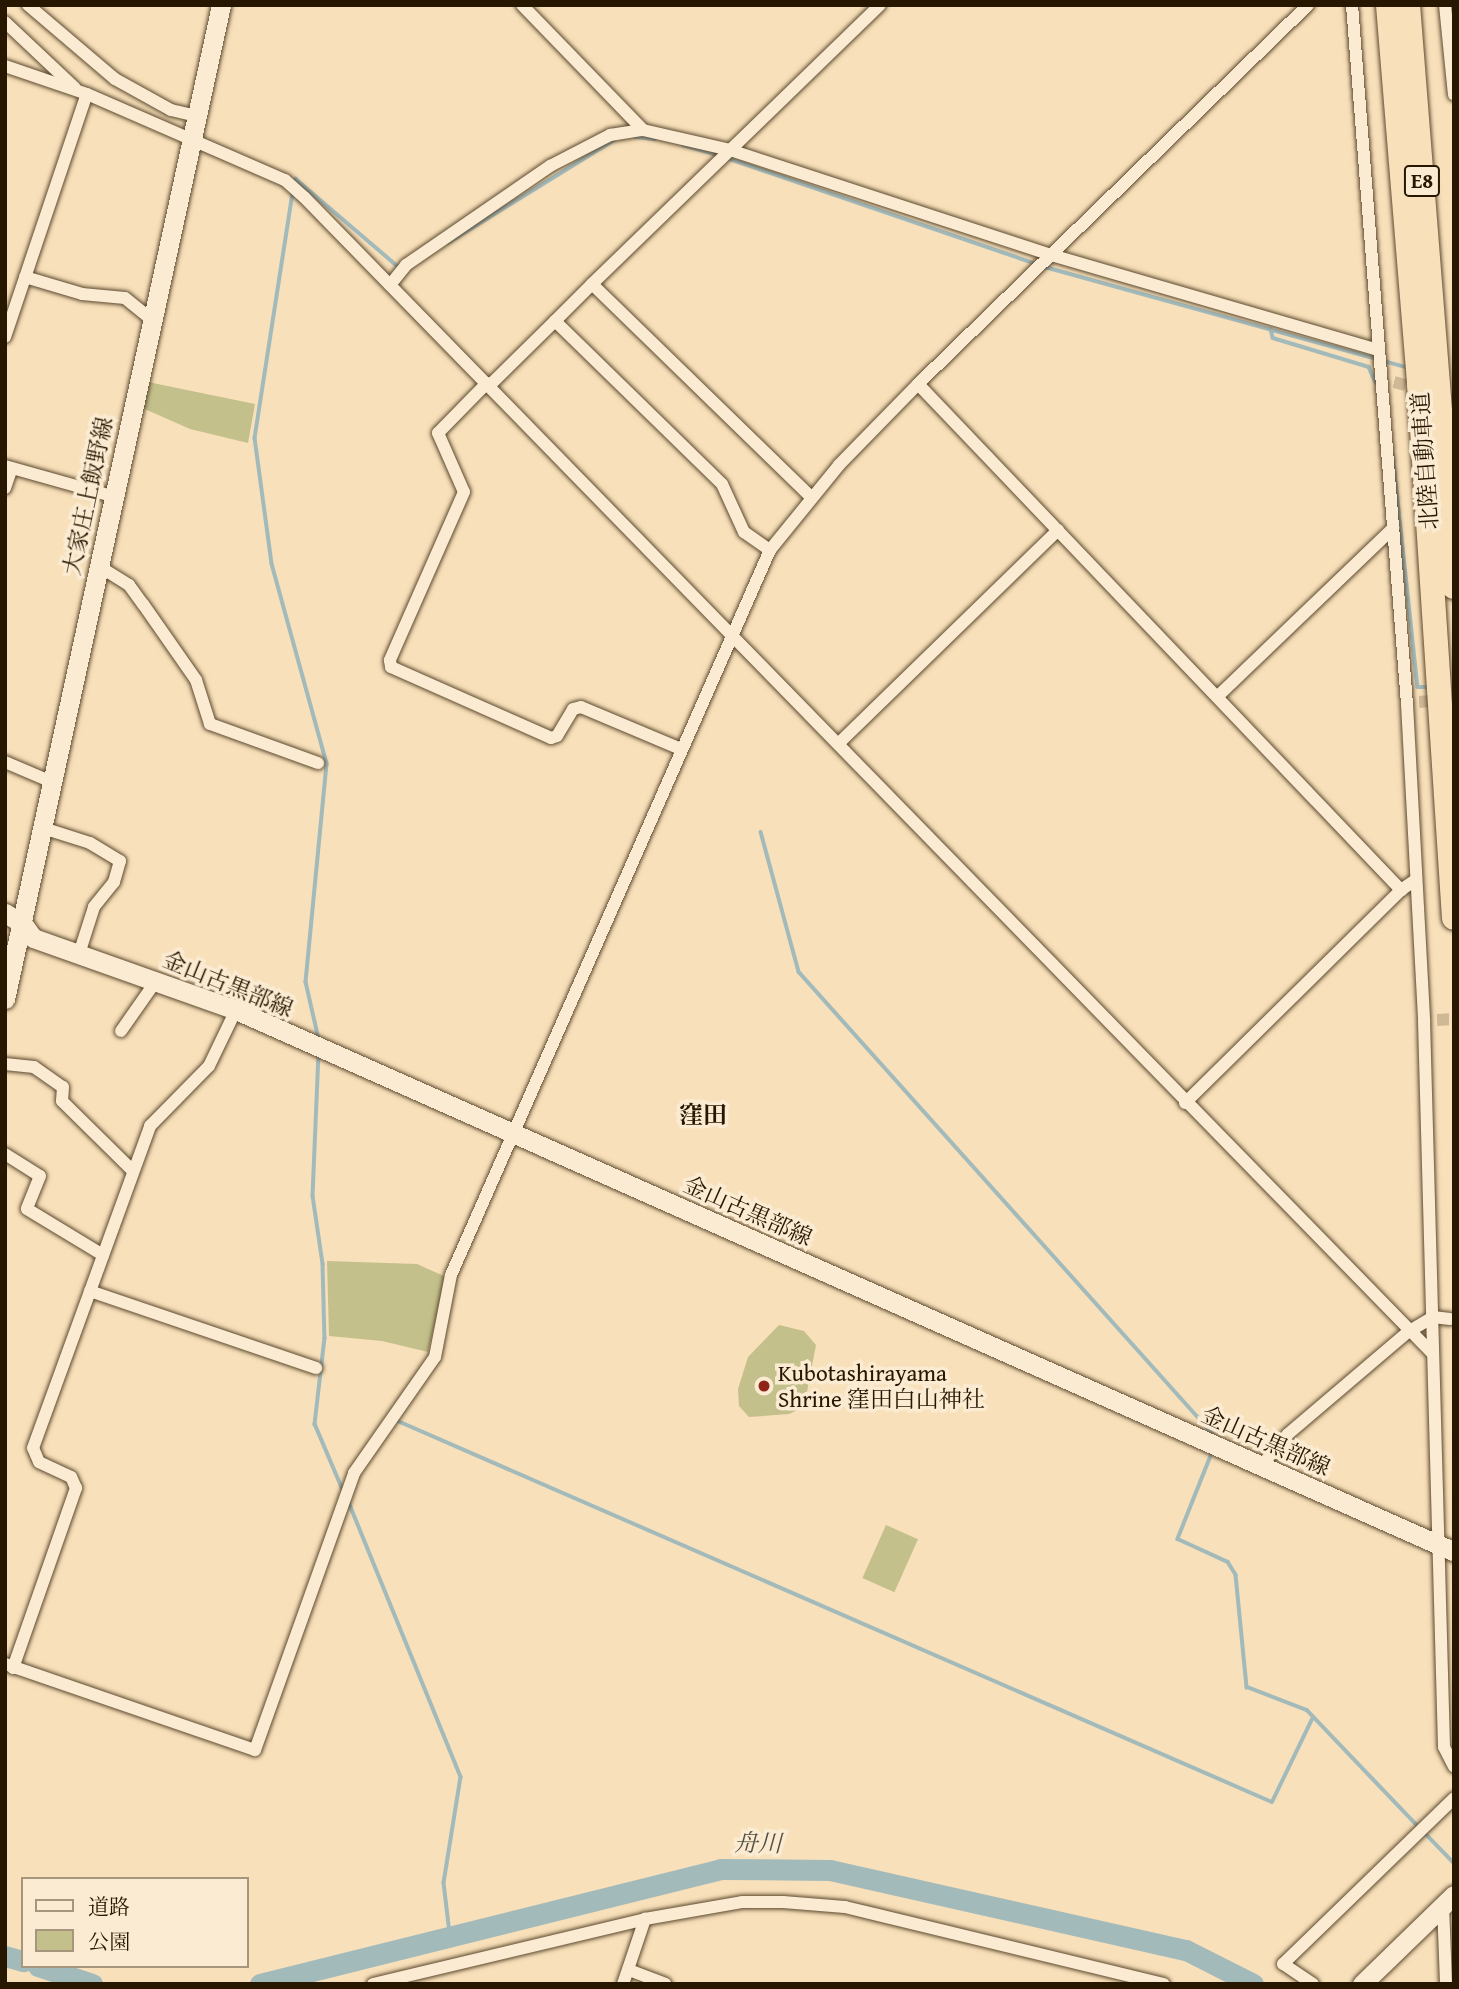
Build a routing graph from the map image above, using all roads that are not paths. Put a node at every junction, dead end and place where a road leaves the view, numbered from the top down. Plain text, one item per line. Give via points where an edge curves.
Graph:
1 (28, 5) edge
2 (221, 5) edge
3 (522, 5) edge
4 (880, 5) edge
5 (1308, 5) edge
6 (1352, 5) edge
7 (1388, 5) edge
8 (1408, 5) edge
9 (1445, 5) edge
10 (5, 22) edge
11 (5, 66) edge
12 (82, 92) junction
13 (1454, 94) edge
14 (195, 125) junction
15 (643, 130) junction
16 (730, 150) junction
17 (1051, 255) junction
18 (25, 277) junction
19 (592, 284) junction
20 (390, 285) junction
21 (152, 320) junction
22 (555, 321) junction
23 (5, 337) edge
24 (1379, 350) junction
25 (1427, 355) junction
26 (918, 384) junction
27 (488, 385) junction
28 (1429, 386) junction
29 (9, 467) edge
30 (5, 488) edge
31 (112, 496) junction
32 (811, 497) junction
33 (1393, 528) junction
34 (1058, 530) junction
35 (770, 550) junction
36 (97, 565) junction
37 (1454, 587) edge
38 (731, 633) junction
39 (1218, 696) junction
40 (838, 744) junction
41 (681, 749) junction
42 (5, 762) edge
43 (318, 763) dead end
44 (52, 782) junction
45 (43, 828) junction
46 (1414, 881) junction
47 (1401, 890) junction
48 (5, 913) edge
49 (1454, 918) edge
50 (23, 924) junction
51 (79, 954) junction
52 (8, 978) edge
53 (156, 981) junction
54 (5, 999) edge
55 (236, 1010) junction
56 (121, 1031) dead end
57 (5, 1064) edge
58 (1185, 1103) junction
59 (511, 1133) junction
60 (5, 1154) edge
61 (134, 1171) junction
62 (103, 1255) junction
63 (90, 1291) junction
64 (1433, 1317) junction
65 (1450, 1319) dead end
66 (1408, 1332) junction
67 (1432, 1353) junction
68 (316, 1368) dead end
69 (1262, 1465) junction
70 (1446, 1547) edge
71 (9, 1666) edge
72 (1454, 1766) edge
73 (1454, 1798) edge
74 (1448, 1900) edge
75 (645, 1919) junction
76 (629, 1970) junction
77 (373, 1984) edge
78 (624, 1984) edge
79 (665, 1984) edge
80 (1164, 1984) edge
81 (1313, 1984) edge
82 (1362, 1984) edge
83 (1446, 1984) edge

1 - 14 street via 115,79
2 - 14 main road, 大家庄上飯野線
3 - 15 street
4 - 16 street
5 - 17 street
6 - 24 street
7 - 25 highway, 北陸自動車道 / E8
8 - 25 highway, 北陸自動車道 / E8
9 - 13 street
10 - 12 street
11 - 12 street
12 - 14 street
12 - 18 street
14 - 20 street via 285,180
14 - 21 main road, 大家庄上飯野線
15 - 16 street
15 - 20 street via 610,135 550,166 406,265
16 - 17 street
16 - 19 street
17 - 24 street
17 - 26 street
18 - 21 street via 82,294 125,298
18 - 23 street
19 - 22 street
19 - 32 street
20 - 27 street
21 - 31 main road, 大家庄上飯野線
22 - 27 street
22 - 35 street via 722,484 744,532
24 - 33 street via 1388,381
25 - 28 highway, 北陸自動車道 / E8
26 - 32 street
26 - 34 street
27 - 38 street
27 - 41 street via 438,433 464,492 390,660 391,667 551,738 557,736 572,709 581,707
28 - 37 highway, 北陸自動車道 / E8
28 - 49 highway, 北陸自動車道 / E8
29 - 30 street
29 - 31 street
31 - 36 main road, 大家庄上飯野線
32 - 35 street
33 - 39 street
33 - 46 street via 1413,703
34 - 39 street
34 - 40 street
35 - 38 street
36 - 43 street via 129,584 196,680 210,724
36 - 44 main road, 大家庄上飯野線
38 - 40 street
38 - 41 street
39 - 47 street
40 - 58 street
41 - 59 street
42 - 44 street
44 - 45 main road, 大家庄上飯野線
45 - 50 main road, 大家庄上飯野線
45 - 51 street via 90,843 120,861 114,882 94,907
46 - 47 street
46 - 64 street via 1430,1021 1426,1219
47 - 58 street
48 - 50 main road, 金山古黒部線
50 - 51 main road, 金山古黒部線 via 33,938
50 - 52 main road, 大家庄上飯野線
51 - 53 main road, 金山古黒部線
52 - 54 main road, 大家庄上飯野線
53 - 55 main road, 金山古黒部線
53 - 56 street
55 - 59 main road, 金山古黒部線
55 - 61 street via 209,1066 150,1126
57 - 61 street via 34,1067 63,1087 62,1101
58 - 66 street
59 - 69 main road, 金山古黒部線
59 - 71 street via 450,1275 435,1357 354,1473 255,1750
60 - 62 street via 40,1176 27,1209
61 - 62 street
62 - 63 street
63 - 68 street
63 - 71 street via 33,1448 38,1462 71,1477 76,1488
64 - 65 street
64 - 66 street
64 - 67 street
66 - 67 street
66 - 69 street via 1289,1434
67 - 70 street
69 - 70 main road, 金山古黒部線
70 - 72 street via 1444,1747
73 - 81 street via 1283,1964
74 - 82 main road
74 - 83 street
75 - 76 street
75 - 77 street
75 - 80 street via 742,1902 845,1907
76 - 78 street
76 - 79 street

